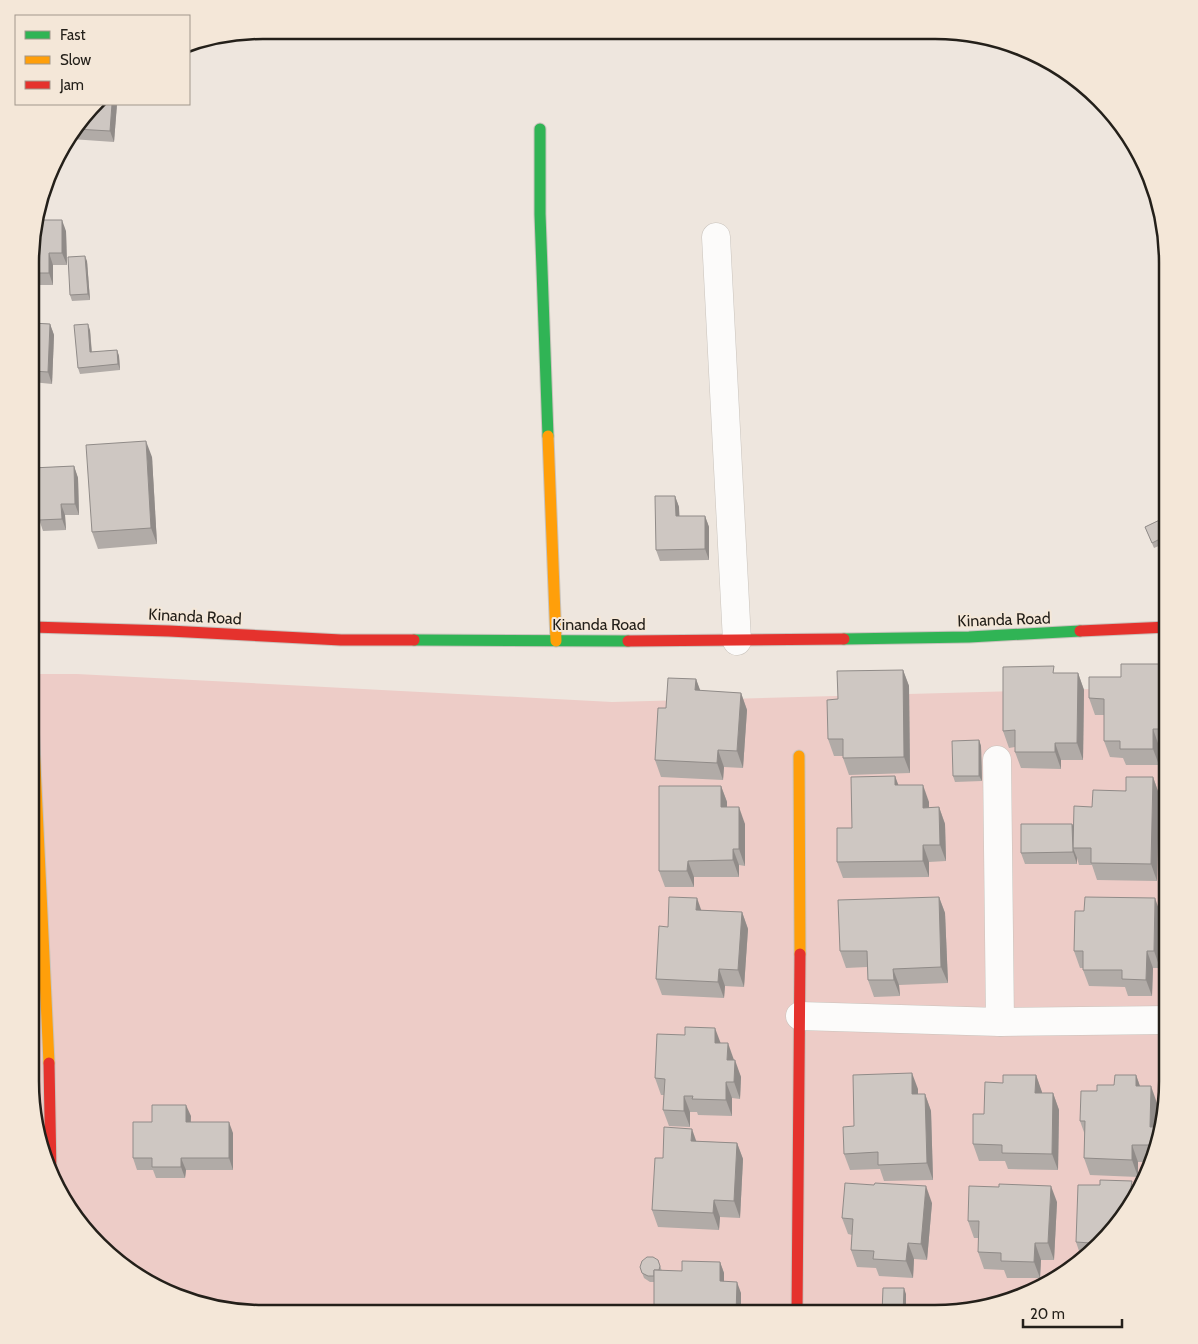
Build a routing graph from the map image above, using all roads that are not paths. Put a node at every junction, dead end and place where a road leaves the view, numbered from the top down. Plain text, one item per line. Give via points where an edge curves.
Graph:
1 (540, 129) dead end
2 (716, 237) dead end
3 (39, 627) edge
4 (1159, 627) edge
5 (556, 641) junction
6 (737, 641) junction
7 (799, 756) dead end
8 (997, 760) dead end
9 (39, 848) edge
10 (800, 1016) junction
11 (1159, 1020) edge
12 (1000, 1022) junction
13 (51, 1152) edge
14 (797, 1305) edge

1 - 5 street via 540,214
2 - 6 street
3 - 5 street, Kinanda Road via 340,640
4 - 6 street, Kinanda Road via 969,637
5 - 6 street, Kinanda Road
7 - 10 street
8 - 12 street
9 - 13 street
10 - 12 street
10 - 14 street
11 - 12 street

